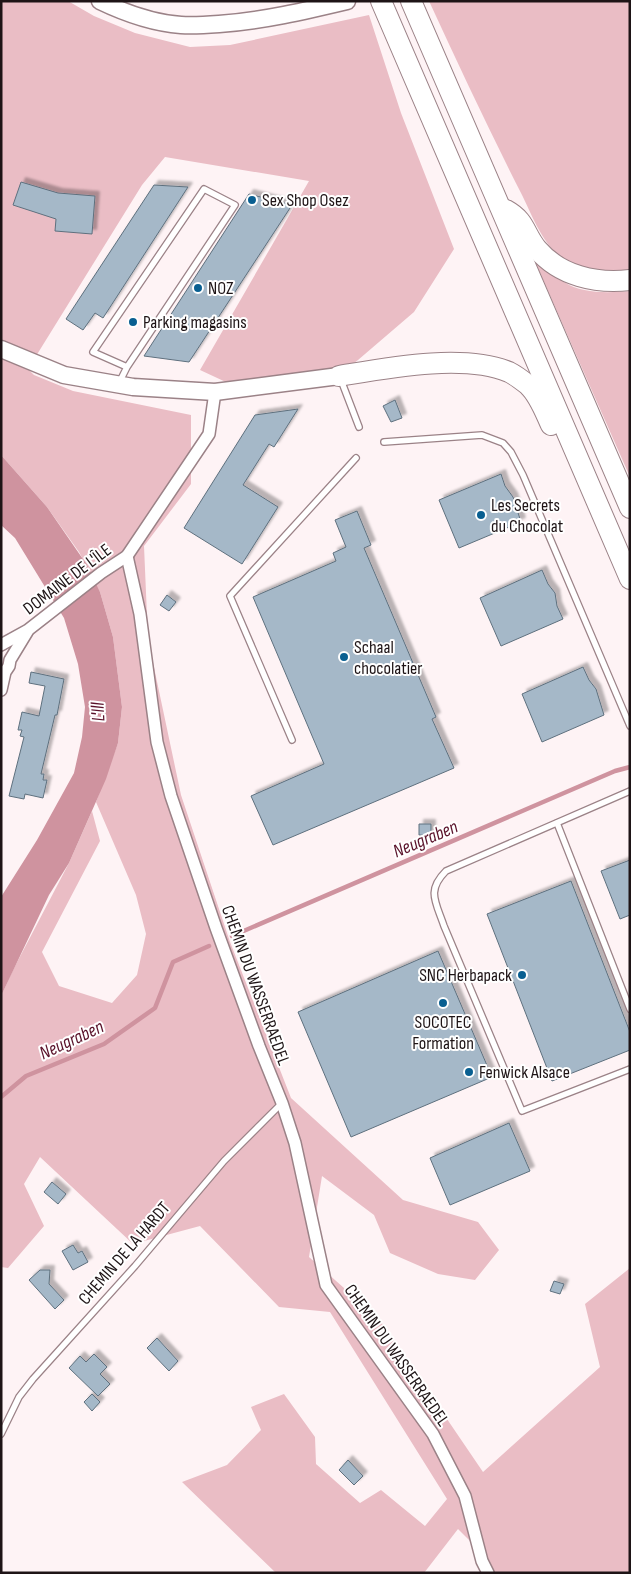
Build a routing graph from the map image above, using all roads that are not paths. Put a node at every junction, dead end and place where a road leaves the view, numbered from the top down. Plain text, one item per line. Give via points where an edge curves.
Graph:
1 (100, 1) edge
2 (381, 1) edge
3 (411, 1) edge
4 (342, 2) edge
5 (500, 207) junction
6 (630, 280) edge
7 (1, 349) edge
8 (126, 368) junction
9 (339, 376) junction
10 (118, 385) junction
11 (215, 392) junction
12 (359, 427) dead end
13 (384, 442) dead end
14 (575, 449) junction
15 (356, 458) dead end
16 (630, 508) edge
17 (127, 556) junction
18 (630, 579) edge
19 (28, 630) junction
20 (1, 646) edge
21 (10, 660) junction
22 (3, 673) edge
23 (1, 690) edge
24 (630, 726) edge
25 (292, 740) dead end
26 (630, 792) edge
27 (557, 823) junction
28 (630, 1010) edge
29 (630, 1069) edge
30 (282, 1103) junction
31 (1, 1434) edge
32 (488, 1573) edge

1 - 4 street via 159,22 182,26 235,23
2 - 14 highway
3 - 5 highway
5 - 6 highway via 518,217 538,250 571,274 594,280
5 - 16 highway
7 - 10 street via 64,376
8 - 8 lane via 94,352 204,188 235,204
8 - 10 lane
9 - 11 street
9 - 12 lane
9 - 14 highway via 432,363 457,363 511,372 529,386 553,429
10 - 11 street
11 - 17 street via 209,434
13 - 24 lane via 482,435 503,444 511,452
14 - 18 highway
15 - 25 lane via 230,596
17 - 19 street, DOMAINE DE L'ÎLE
17 - 30 street, CHEMIN DU WASSERRAEDEL via 140,614 157,742 170,796
19 - 20 street, DOMAINE DE L'ÎLE
19 - 21 street, DOMAINE DE L'ÎLE
20 - 21 street, DOMAINE DE L'ÎLE
21 - 22 street, DOMAINE DE L'ÎLE
22 - 23 street, DOMAINE DE L'ÎLE
26 - 27 lane
27 - 28 lane
27 - 29 lane via 446,871 436,880 433,894 522,1111
30 - 31 lane, CHEMIN DE LA HARDT via 224,1161 33,1379 19,1397
30 - 32 street, CHEMIN DU WASSERRAEDEL via 295,1143 326,1285 433,1434 465,1496

